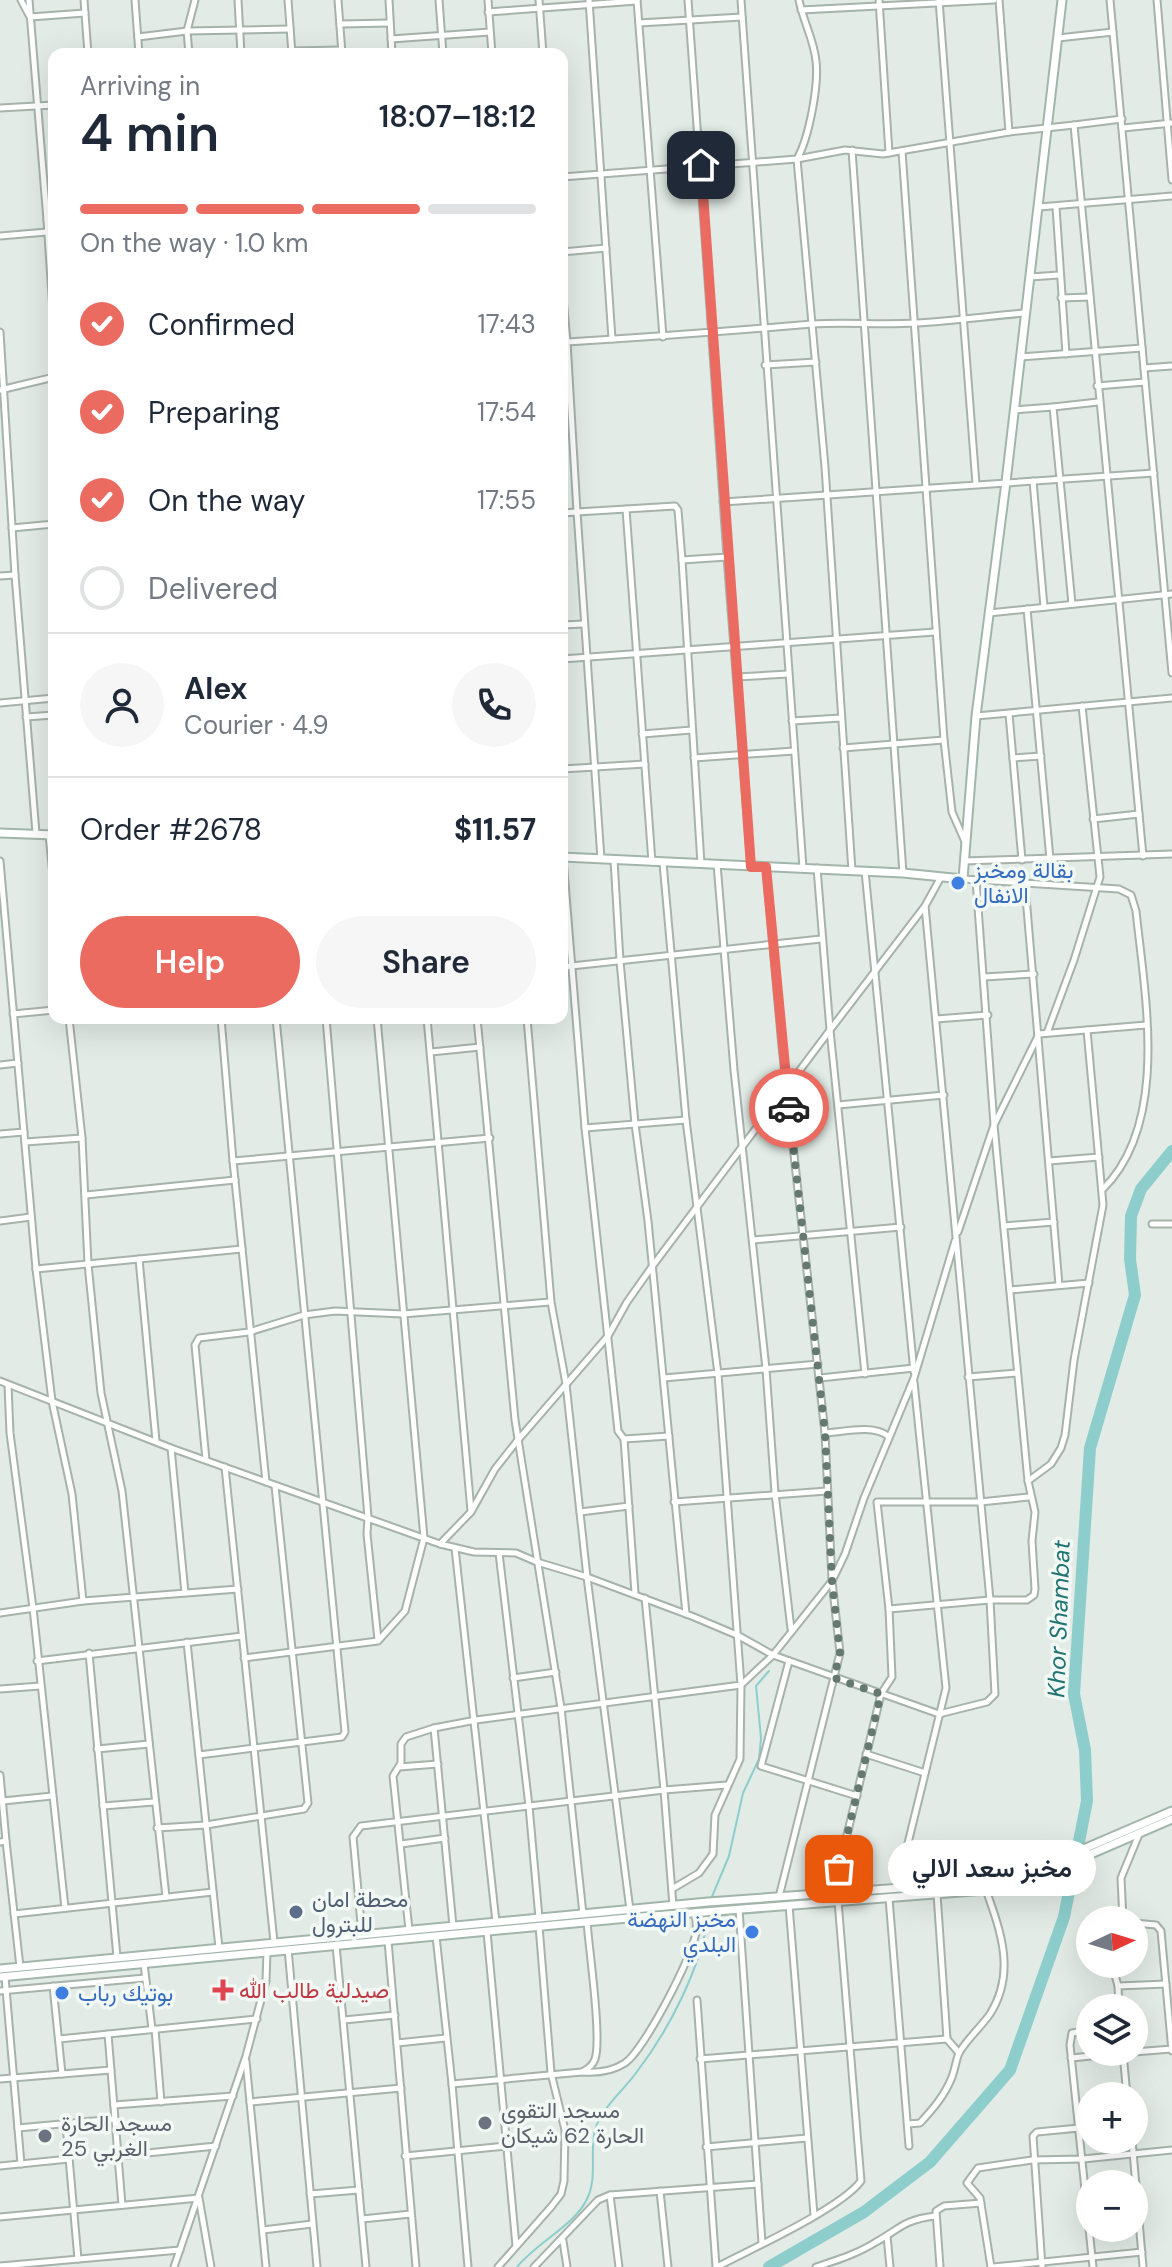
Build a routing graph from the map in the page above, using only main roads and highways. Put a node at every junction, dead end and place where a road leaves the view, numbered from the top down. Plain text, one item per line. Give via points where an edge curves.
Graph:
1 (1062, 0) edge
2 (0, 833) edge
3 (48, 834) edge
4 (568, 858) edge
5 (1172, 1811) edge
6 (1172, 1819) edge
7 (1092, 1848) junction
8 (1044, 1870) junction
9 (718, 1906) junction
10 (585, 1918) junction
11 (539, 1922) junction
12 (2, 1975) edge

1 - 4 main road via 976,716 963,879
2 - 3 main road
5 - 7 main road
6 - 7 main road
7 - 8 main road
8 - 9 main road via 985,1882
8 - 9 main road via 1020,1884 986,1890 739,1909
9 - 10 main road
9 - 10 main road via 708,1902
10 - 11 main road
11 - 12 main road via 487,1932
11 - 12 main road via 117,1957 20,1967

